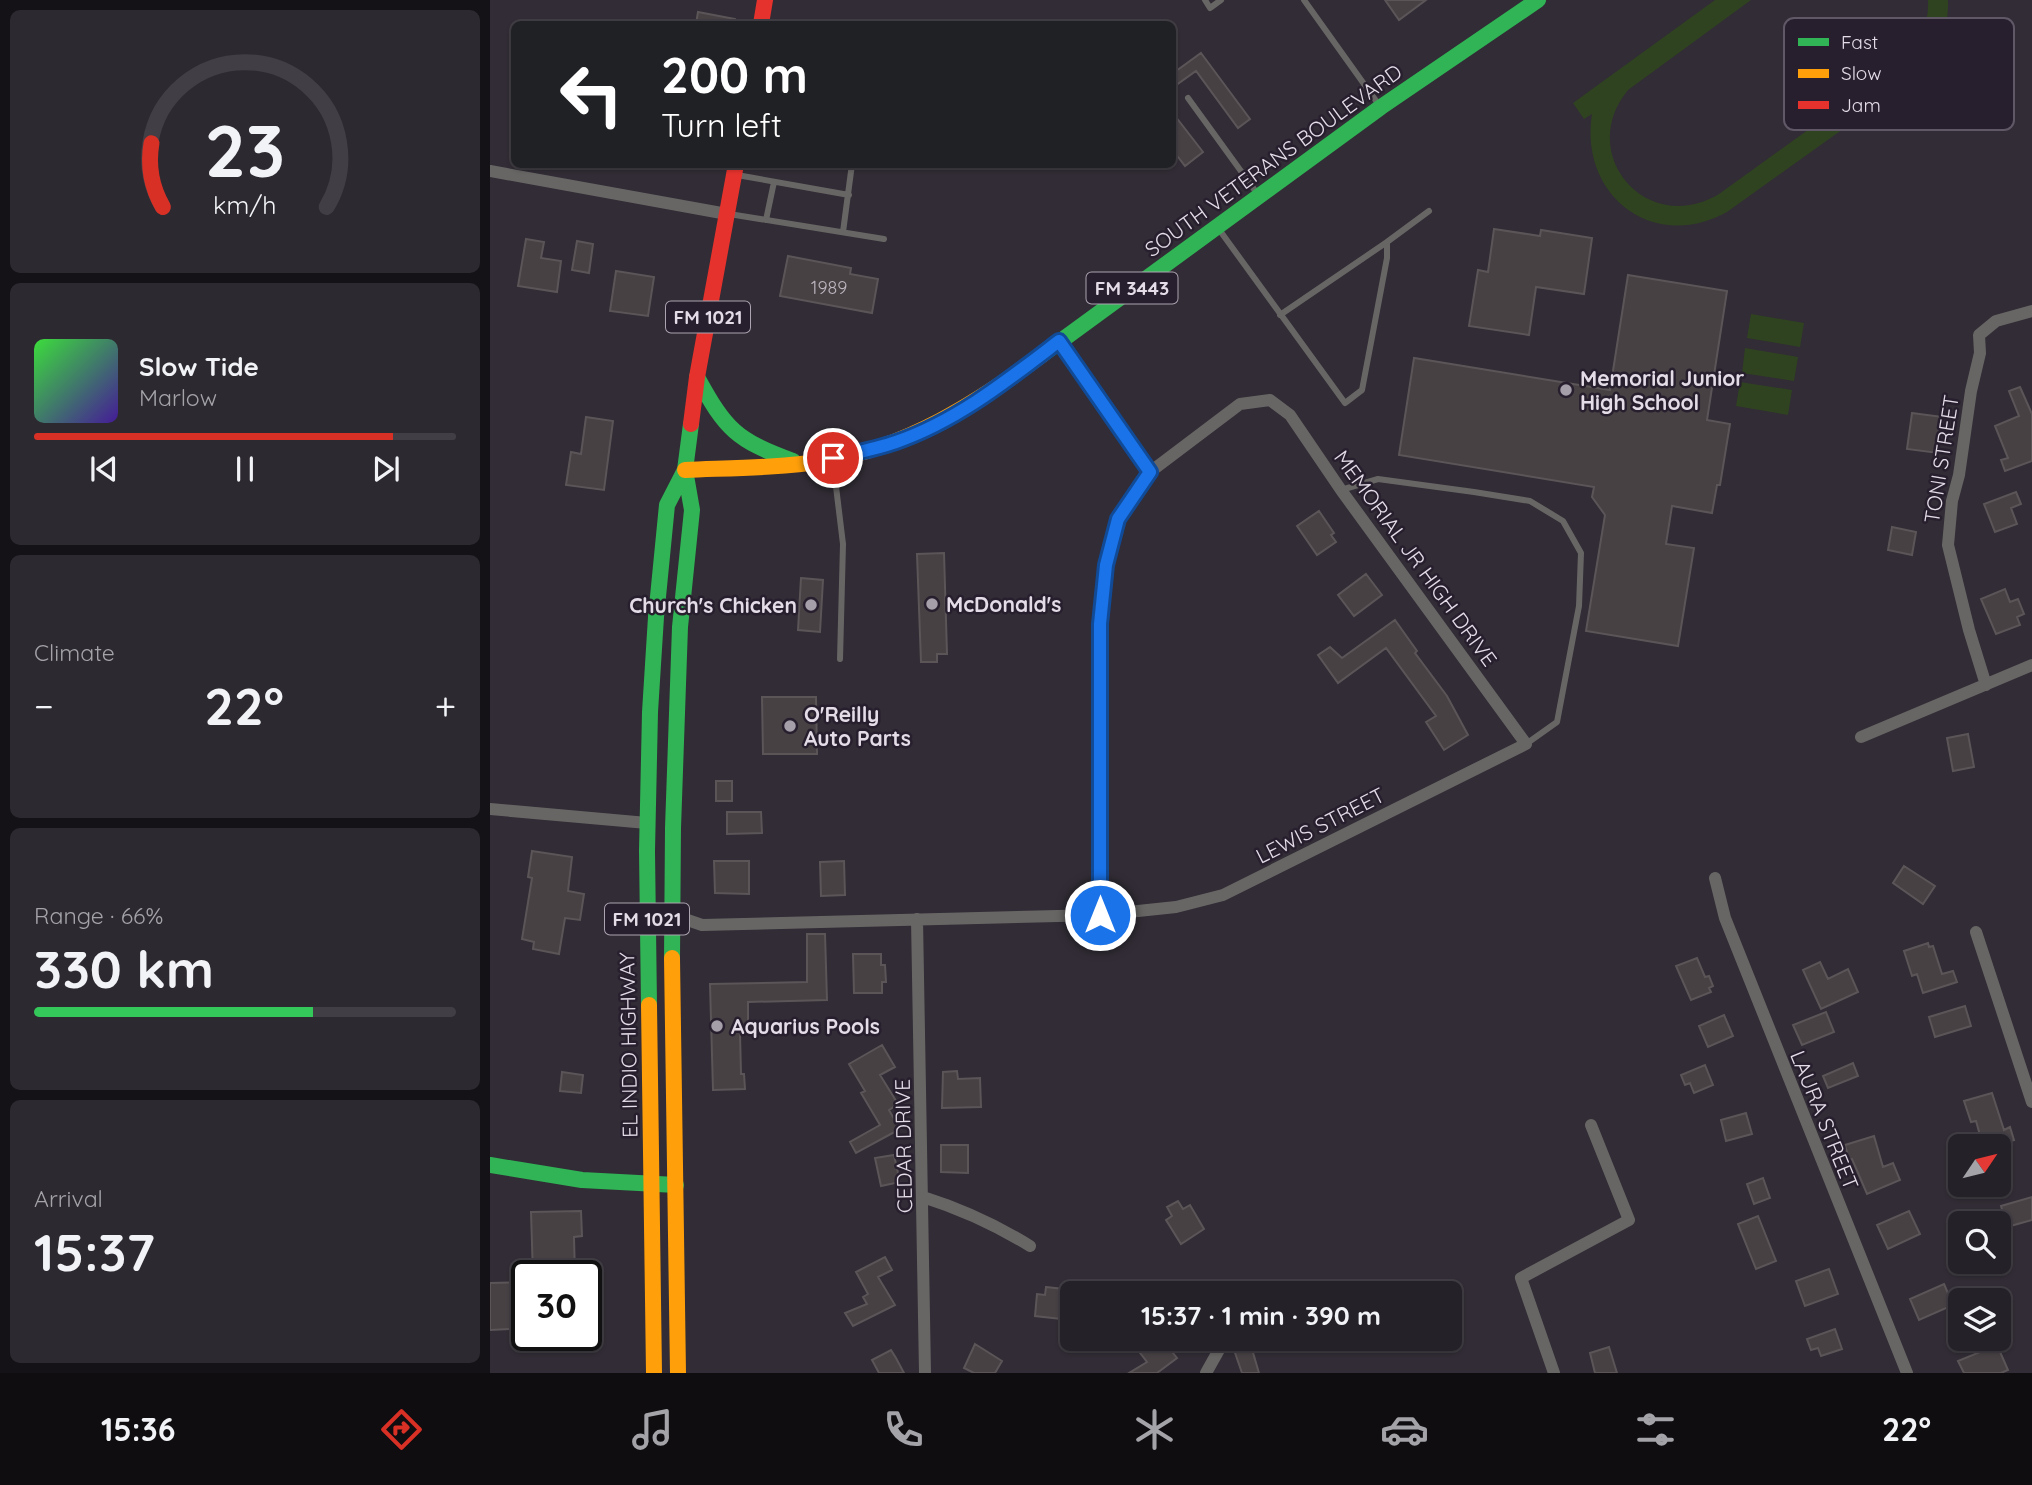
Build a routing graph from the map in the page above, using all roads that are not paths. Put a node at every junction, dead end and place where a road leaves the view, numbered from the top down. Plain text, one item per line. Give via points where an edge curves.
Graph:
1 (765, 0) edge
2 (1205, 0) edge
3 (1221, 0) edge
4 (1304, 0) edge
5 (1538, 0) edge
6 (762, 21) edge
7 (1188, 98) dead end
8 (1381, 107) junction
9 (852, 168) edge
10 (735, 170) edge
11 (490, 171) edge
12 (774, 182) junction
13 (849, 195) junction
14 (1259, 196) junction
15 (1429, 211) dead end
16 (727, 214) junction
17 (766, 220) junction
18 (1217, 226) junction
19 (843, 232) junction
20 (884, 239) dead end
21 (1387, 242) junction
22 (2032, 311) edge
23 (1280, 315) junction
24 (1059, 341) junction
25 (697, 377) junction
26 (833, 458) junction
27 (800, 464) junction
28 (685, 470) junction
29 (1150, 472) junction
30 (1341, 490) junction
31 (840, 659) dead end
32 (2032, 665) edge
33 (1986, 685) junction
34 (1861, 737) dead end
35 (1526, 744) junction
36 (490, 809) edge
37 (647, 823) junction
38 (1715, 878) dead end
39 (648, 913) junction
40 (673, 915) junction
41 (1100, 915) junction
42 (917, 919) junction
43 (1976, 932) dead end
44 (2032, 1102) edge
45 (1591, 1125) dead end
46 (490, 1165) edge
47 (651, 1185) junction
48 (676, 1185) junction
49 (923, 1197) junction
50 (1030, 1246) dead end
51 (1218, 1351) edge
52 (654, 1373) edge
53 (678, 1373) edge
54 (925, 1373) edge
55 (1206, 1373) edge
56 (1554, 1373) edge
57 (1907, 1373) edge

1 - 6 main road
2 - 3 lane via 1210,8
4 - 8 lane
5 - 8 main road, SOUTH VETERANS BOULEVARD / FM 3443
7 - 14 lane
8 - 14 main road, SOUTH VETERANS BOULEVARD / FM 3443
9 - 13 lane
10 - 12 lane
10 - 16 main road, EL INDIO HIGHWAY / FM 1021
11 - 16 street
12 - 13 lane
12 - 17 lane
13 - 19 lane
14 - 18 main road, SOUTH VETERANS BOULEVARD / FM 3443
15 - 21 lane
16 - 17 lane
16 - 25 main road, EL INDIO HIGHWAY / FM 1021
17 - 19 lane
18 - 23 lane
18 - 24 main road, SOUTH VETERANS BOULEVARD / FM 3443
19 - 20 lane
21 - 23 lane
21 - 23 lane via 1362,390 1346,403
22 - 33 street, TONI STREET via 1996,321 1979,335 1980,353 1952,501 1948,545
24 - 26 main road, SOUTH VETERANS BOULEVARD / FM 3443 via 935,425 896,442
24 - 29 street
25 - 27 main road via 736,433 752,446
25 - 28 main road, EL INDIO HIGHWAY / FM 1021
26 - 27 main road, SOUTH VETERANS BOULEVARD / FM 3443
26 - 31 lane via 843,544
27 - 28 main road, SOUTH VETERANS BOULEVARD / FM 3443
28 - 37 main road, EL INDIO HIGHWAY / FM 1021 via 667,505 655,631
28 - 40 main road, EL INDIO HIGHWAY / FM 1021 via 692,510 680,626
29 - 30 street, MEMORIAL JR HIGH DRIVE via 1240,404 1270,400 1290,415
29 - 41 street via 1118,519 1106,565 1100,624
30 - 35 street, MEMORIAL JR HIGH DRIVE
30 - 35 lane, LEWIS STREET via 1378,479 1405,482 1530,501 1563,521 1581,553 1579,606 1557,722
32 - 33 street
33 - 34 street
35 - 41 street, LEWIS STREET via 1223,895 1176,907
36 - 37 street
37 - 39 main road, EL INDIO HIGHWAY / FM 1021
38 - 57 street, LAURA STREET via 1725,919
39 - 40 street, LEWIS STREET
39 - 47 main road, EL INDIO HIGHWAY / FM 1021
40 - 42 street, LEWIS STREET via 702,925
40 - 48 main road, EL INDIO HIGHWAY / FM 1021
41 - 42 street, LEWIS STREET
42 - 49 street, CEDAR DRIVE
43 - 44 street
45 - 56 street via 1629,1220 1521,1278
46 - 47 main road via 569,1180
47 - 48 main road
47 - 52 main road, EL INDIO HIGHWAY / FM 1021
48 - 53 main road, EL INDIO HIGHWAY / FM 1021
49 - 50 street via 971,1214
49 - 54 street, CEDAR DRIVE
51 - 55 street

